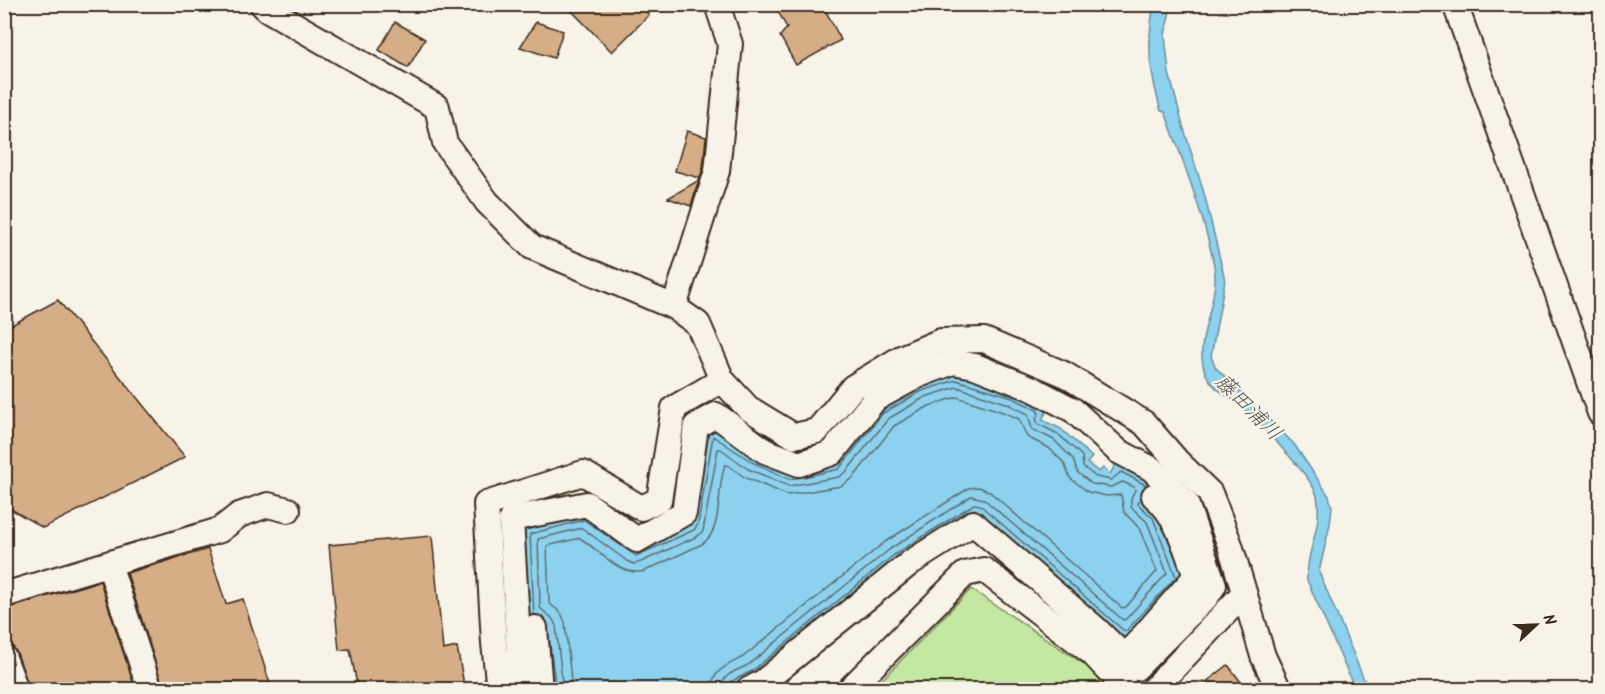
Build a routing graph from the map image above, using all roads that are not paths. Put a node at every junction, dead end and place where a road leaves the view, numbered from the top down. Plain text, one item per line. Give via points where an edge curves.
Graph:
1 (262, 4) edge
2 (717, 4) edge
3 (1455, 4) edge
4 (674, 307) junction
5 (722, 380) junction
6 (1600, 413) edge
7 (1154, 496) dead end
8 (288, 510) dead end
9 (109, 564) junction
10 (1244, 593) junction
11 (4, 595) edge
12 (535, 628) dead end
13 (1125, 657) junction
14 (4, 658) edge
15 (15, 690) edge
16 (150, 690) edge
17 (499, 690) edge
18 (521, 690) edge
19 (540, 690) edge
20 (748, 690) edge
21 (849, 690) edge
22 (1127, 690) edge
23 (1153, 690) edge
24 (1279, 690) edge

1 - 4 street via 437,107 445,143 487,202 532,248
2 - 4 street via 730,44 717,171
3 - 6 street
4 - 5 street via 698,324
5 - 10 street via 748,408 794,436 817,431 853,387 900,358 941,341 984,340 1064,374 1144,423 1210,493
5 - 17 street via 674,408 659,500 641,508 584,473 486,504
7 - 13 street via 1175,521 1196,576
8 - 9 street via 268,505 239,515 220,531
9 - 11 street
9 - 16 street
10 - 23 street
10 - 24 street via 1263,656
12 - 19 street
13 - 18 street via 1137,668 1214,585 1186,503 1152,469 1118,452 1073,410 1033,389 975,366 953,362 875,399 832,453 799,464 765,451 716,415 696,426 684,513 637,540 587,504 511,519
13 - 20 street via 973,523 910,562 763,682
14 - 15 street
21 - 22 street via 965,574 984,570 1092,653

